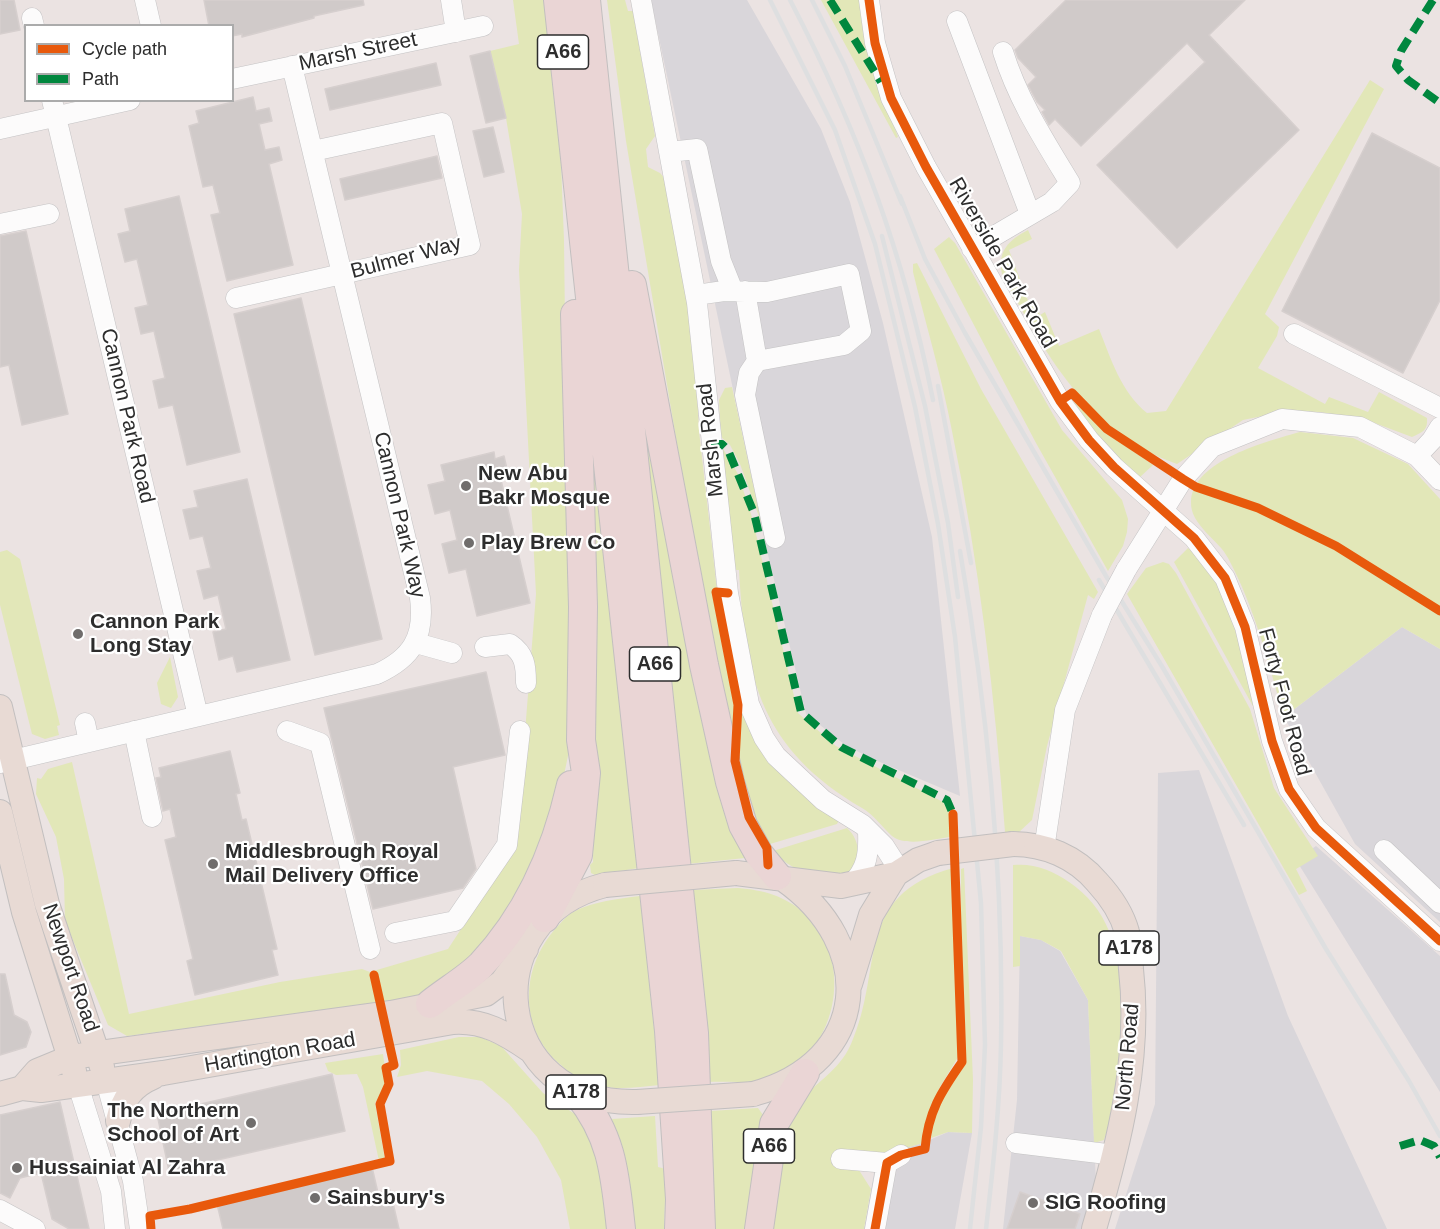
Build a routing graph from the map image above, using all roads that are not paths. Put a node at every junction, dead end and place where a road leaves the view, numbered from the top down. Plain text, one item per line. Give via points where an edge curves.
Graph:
1 (145, 0) edge
2 (451, 0) edge
3 (558, 0) edge
4 (586, 0) edge
5 (641, 0) edge
6 (868, 0) edge
7 (957, 21) dead end
8 (151, 24) edge
9 (483, 26) dead end
10 (456, 32) junction
11 (1003, 52) dead end
12 (292, 66) junction
13 (234, 79) edge
14 (597, 100) junction
15 (111, 102) edge
16 (569, 103) junction
17 (53, 108) edge
18 (0, 129) edge
19 (313, 152) junction
20 (669, 152) junction
21 (49, 214) dead end
22 (1030, 214) junction
23 (0, 224) edge
24 (972, 249) junction
25 (342, 276) junction
26 (739, 291) junction
27 (696, 295) junction
28 (236, 298) dead end
29 (1294, 334) dead end
30 (757, 361) junction
31 (1440, 408) edge
32 (1440, 427) edge
33 (1417, 456) junction
34 (1440, 480) edge
35 (1162, 511) junction
36 (775, 538) dead end
37 (416, 643) junction
38 (485, 647) dead end
39 (452, 653) dead end
40 (526, 683) dead end
41 (0, 707) edge
42 (198, 716) junction
43 (134, 731) junction
44 (287, 731) dead end
45 (520, 731) dead end
46 (581, 740) junction
47 (6, 761) edge
48 (0, 812) edge
49 (152, 817) dead end
50 (868, 831) junction
51 (4, 846) edge
52 (1044, 849) junction
53 (1384, 850) dead end
54 (898, 872) junction
55 (780, 878) junction
56 (851, 885) junction
57 (1440, 903) edge
58 (545, 918) junction
59 (395, 933) dead end
60 (1440, 940) edge
61 (370, 949) dead end
62 (526, 949) junction
63 (850, 987) junction
64 (430, 1004) junction
65 (530, 1050) junction
66 (98, 1052) junction
67 (71, 1057) junction
68 (163, 1073) junction
69 (805, 1073) junction
70 (106, 1081) junction
71 (78, 1085) junction
72 (11, 1091) edge
73 (578, 1094) junction
74 (118, 1121) junction
75 (1016, 1143) dead end
76 (1115, 1155) junction
77 (841, 1159) dead end
78 (5, 1218) edge
79 (35, 1229) edge
80 (115, 1229) edge
81 (140, 1229) edge
82 (621, 1229) edge
83 (679, 1229) edge
84 (701, 1229) edge
85 (759, 1229) edge
86 (875, 1229) edge
87 (1094, 1229) edge

1 - 8 street
2 - 10 street
3 - 16 highway, A66
4 - 14 highway, A66
5 - 20 street, Marsh Road
6 - 24 street, Riverside Park Road via 875,44 891,98
7 - 22 street
9 - 10 street, Marsh Street
10 - 12 street, Marsh Street
11 - 22 street via 1028,114 1070,183 1052,202
12 - 13 street, Marsh Street
12 - 19 street, Cannon Park Way
14 - 55 highway via 720,740 743,825 759,854
14 - 84 highway, A66 via 694,1033
15 - 17 street
16 - 46 highway, A66 via 583,607
16 - 83 highway, A66 via 669,1031
17 - 18 street
17 - 42 street, Cannon Park Road
19 - 25 street, Cannon Park Way
19 - 25 street, Bulmer Way via 442,123 470,245
20 - 26 street via 697,149 721,261
20 - 27 street, Marsh Road
21 - 23 street
22 - 24 street
24 - 35 street, Riverside Park Road via 1060,401 1095,447
25 - 28 street
25 - 37 street, Cannon Park Way via 420,598 422,612
26 - 27 street
26 - 30 street
26 - 30 street via 767,292 849,273 861,331 844,345
27 - 50 street, Marsh Road via 728,593 749,704 776,756 823,800
29 - 31 street
30 - 36 street via 749,373 745,395
32 - 33 street
33 - 34 street
33 - 35 street via 1360,427 1282,419 1212,447 1183,479
35 - 52 street, bridge via 1102,615 1065,710
35 - 60 street, Forty Foot Road via 1194,538 1225,578 1245,627 1272,741 1289,789 1316,828
37 - 39 street
37 - 42 street via 400,662 377,674
38 - 40 street via 510,644 518,650 524,658
41 - 47 main road, Newport Road
42 - 43 street
43 - 47 street via 87,732
43 - 49 street
44 - 61 street via 320,743
45 - 59 street via 507,845 455,921
46 - 58 highway, A66 via 586,773 578,855
46 - 64 highway via 566,810 535,888 479,967
47 - 66 main road, Newport Road via 47,904
48 - 51 main road, Newport Road
50 - 54 street, Marsh Road via 884,846
50 - 56 street via 866,865
51 - 67 main road, Newport Road
52 - 54 main road, A178, bridge via 1012,844 938,853
52 - 76 main road, North Road / A178 via 1085,868 1110,896 1127,933 1136,1008 1128,1086
53 - 57 street
54 - 56 main road, A178
54 - 63 main road, A178 via 870,915
55 - 56 main road, A178
55 - 58 main road, A178, bridge via 736,873 605,885 574,896
55 - 63 main road, A178 via 804,896 830,925 842,951
58 - 62 main road, A178
62 - 64 main road, Hartington Road via 502,982 486,994
62 - 65 main road, A178 via 518,970 516,1012
63 - 69 main road, A178 via 834,1039
64 - 66 main road, Hartington Road via 392,1013
65 - 68 main road, Hartington Road via 490,1026 462,1021
65 - 73 main road, A178 via 549,1074
66 - 67 main road, Hartington Road
66 - 70 main road, Newport Road
67 - 71 main road, Newport Road
67 - 72 main road, Hartington Road via 38,1071
68 - 70 main road, Hartington Road
68 - 74 main road via 128,1093
69 - 73 main road, A178, bridge via 774,1089 753,1094 609,1102
69 - 85 highway, A66 via 774,1124
70 - 71 main road, Hartington Road
70 - 74 street, Newport Road
71 - 72 main road, Hartington Road
71 - 80 street, Newport Road via 111,1191
73 - 82 highway via 593,1112 606,1139
74 - 81 street, Newport Road
75 - 76 street
76 - 87 main road, North Road / A178
77 - 86 street via 894,1159
78 - 79 street

